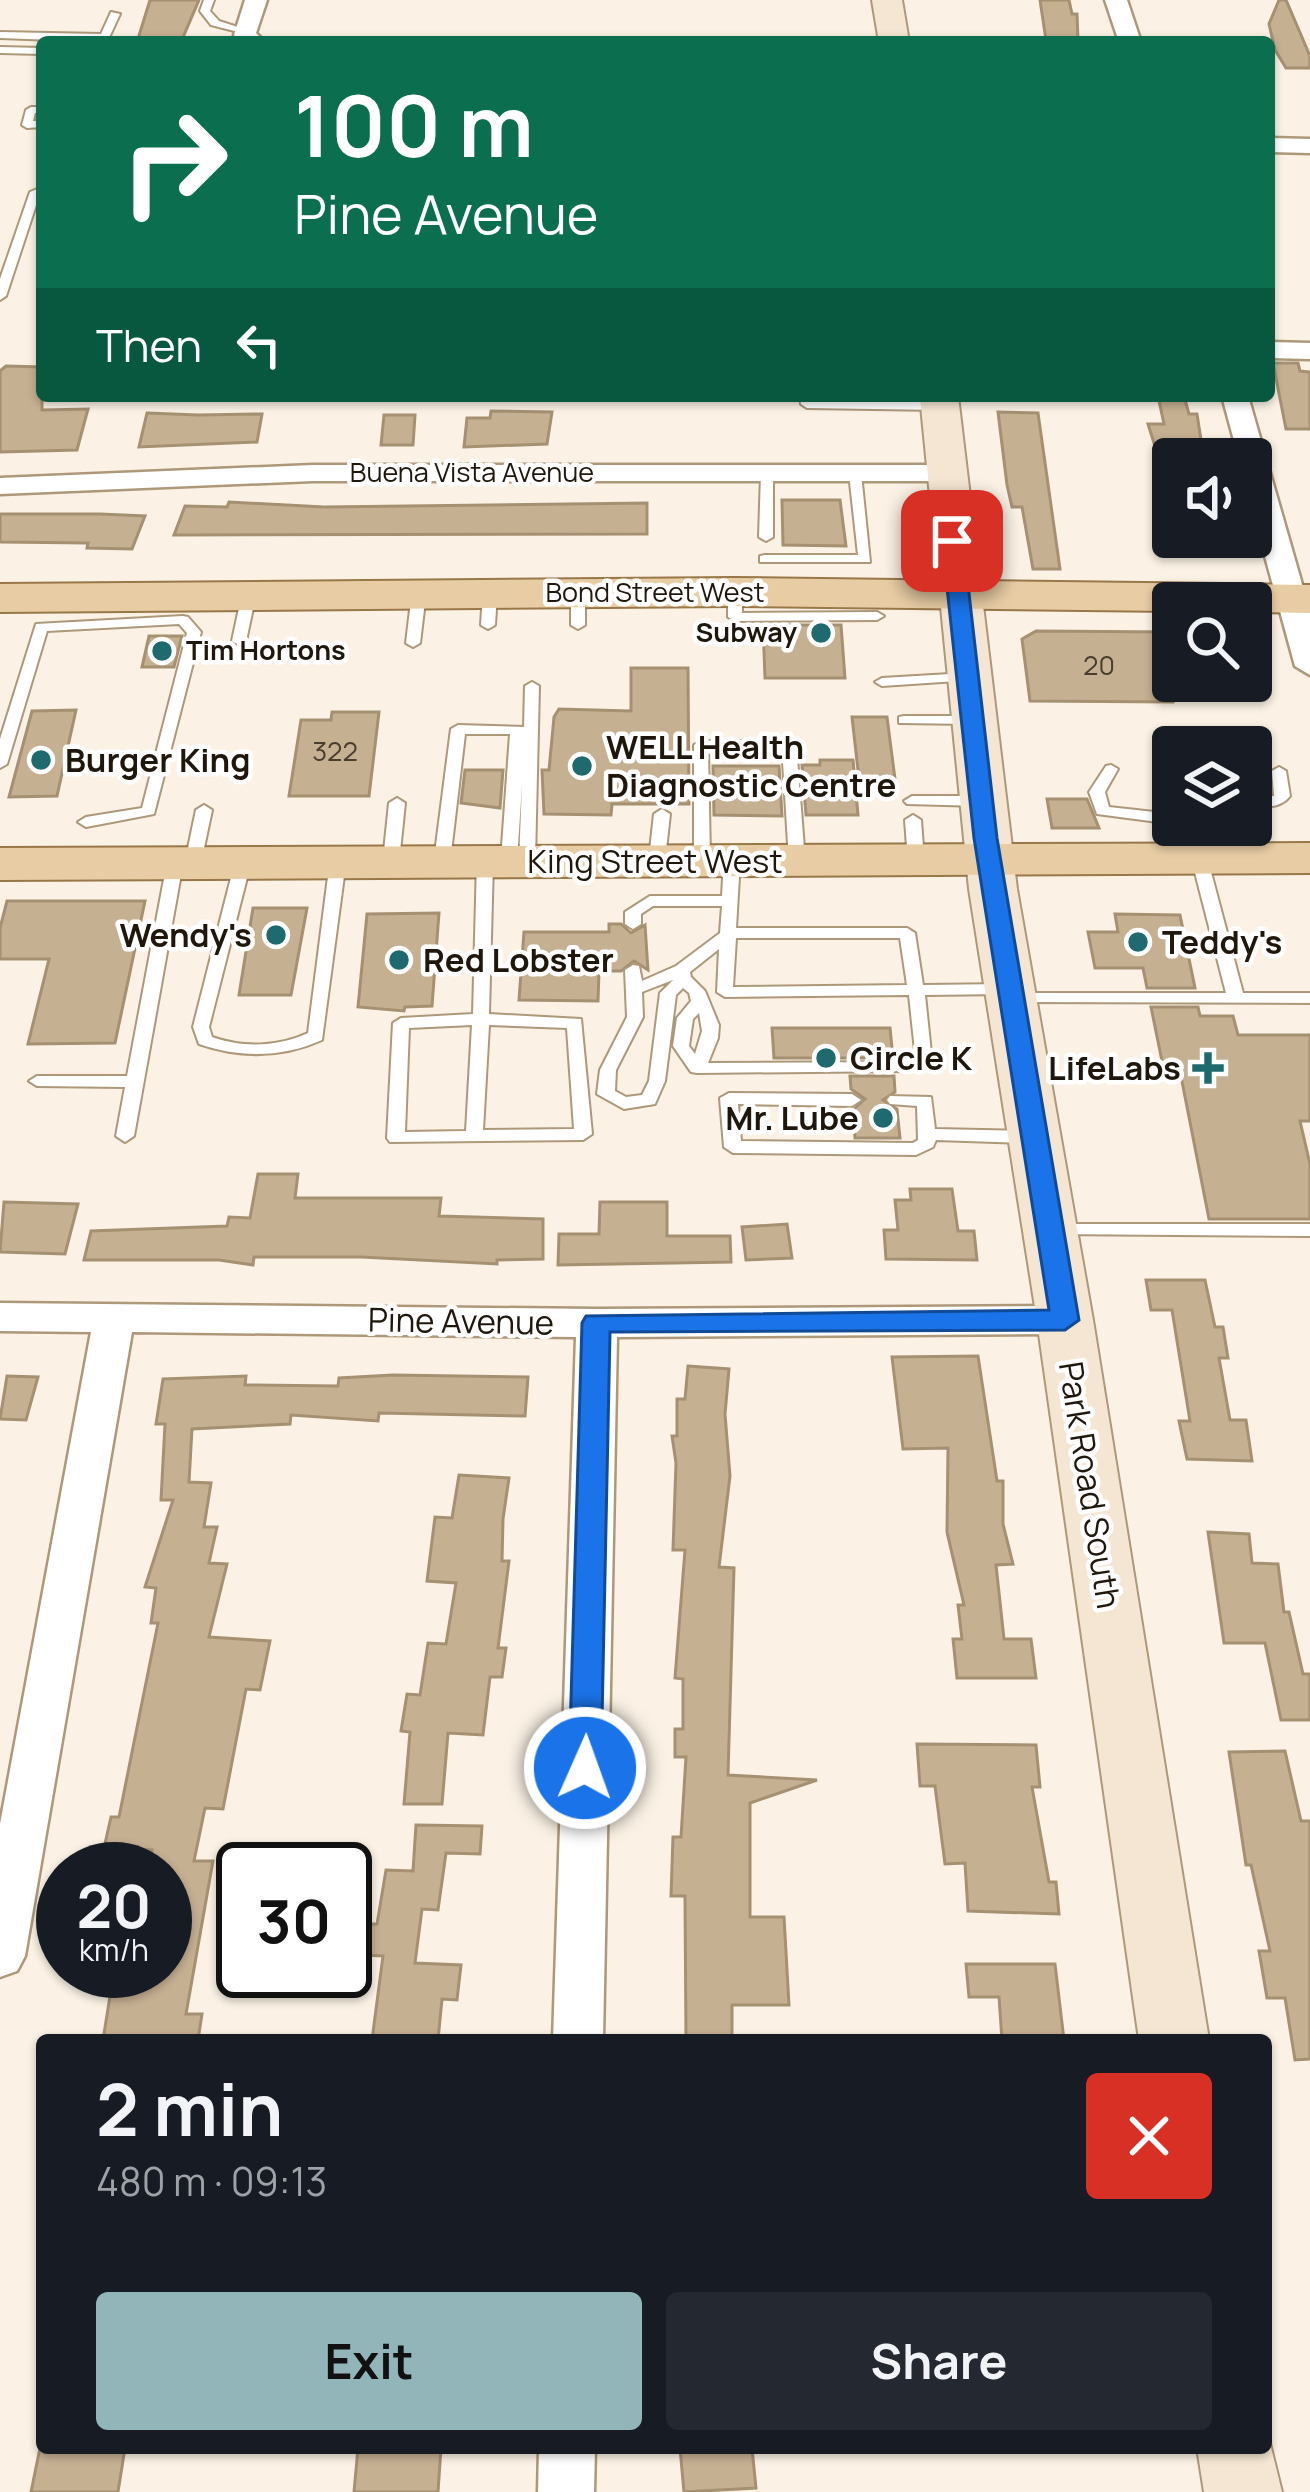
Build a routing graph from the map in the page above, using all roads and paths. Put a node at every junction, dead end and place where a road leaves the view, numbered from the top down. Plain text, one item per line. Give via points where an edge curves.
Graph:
1 (209, 0) edge
2 (256, 0) edge
3 (887, 0) edge
4 (1116, 0) edge
5 (115, 14) dead end
6 (0, 35) edge
7 (36, 36) edge
8 (104, 36) edge
9 (246, 36) edge
10 (250, 36) edge
11 (892, 36) edge
12 (1128, 36) edge
13 (0, 50) edge
14 (36, 51) edge
15 (1275, 146) edge
16 (1310, 146) edge
17 (36, 195) edge
18 (0, 296) edge
19 (1275, 350) edge
20 (1310, 350) edge
21 (806, 402) edge
22 (895, 402) edge
23 (940, 402) edge
24 (1237, 402) edge
25 (767, 473) junction
26 (855, 473) junction
27 (945, 473) junction
28 (0, 486) edge
29 (766, 537) dead end
30 (750, 575) junction
31 (809, 576) junction
32 (419, 593) junction
33 (249, 594) junction
34 (958, 595) junction
35 (0, 598) edge
36 (1301, 598) edge
37 (124, 612) junction
38 (877, 616) dead end
39 (239, 641) dead end
40 (413, 643) dead end
41 (1310, 666) edge
42 (882, 682) dead end
43 (532, 686) dead end
44 (970, 699) junction
45 (904, 720) dead end
46 (740, 746) dead end
47 (789, 746) dead end
48 (0, 764) edge
49 (1111, 769) dead end
50 (1279, 771) dead end
51 (912, 801) dead end
52 (981, 801) junction
53 (1272, 801) edge
54 (397, 803) dead end
55 (204, 811) dead end
56 (86, 822) dead end
57 (1152, 827) edge
58 (1152, 842) edge
59 (1188, 846) edge
60 (1236, 846) edge
61 (1310, 858) edge
62 (697, 859) junction
63 (990, 860) junction
64 (338, 861) junction
65 (391, 861) junction
66 (491, 861) junction
67 (797, 861) junction
68 (204, 862) junction
69 (0, 864) edge
70 (633, 924) dead end
71 (730, 934) junction
72 (682, 975) junction
73 (914, 990) junction
74 (1010, 993) junction
75 (1236, 998) junction
76 (1310, 998) edge
77 (698, 1004) junction
78 (481, 1018) junction
79 (697, 1068) junction
80 (37, 1081) dead end
81 (135, 1082) junction
82 (847, 1100) dead end
83 (896, 1101) dead end
84 (928, 1135) junction
85 (125, 1136) dead end
86 (473, 1136) junction
87 (1033, 1138) junction
88 (1048, 1230) junction
89 (1310, 1230) edge
90 (0, 1317) edge
91 (114, 1318) junction
92 (1065, 1320) junction
93 (596, 1323) junction
94 (0, 1956) edge
95 (578, 2034) edge
96 (1173, 2034) edge
97 (567, 2454) edge
98 (1237, 2454) edge
99 (566, 2492) edge
100 (1243, 2492) edge

1 - 9 lane via 208,18
2 - 10 street
3 - 11 main road
4 - 12 street
5 - 8 lane
6 - 7 lane
13 - 14 lane
15 - 16 street
17 - 18 lane
19 - 20 street
21 - 22 lane
23 - 27 main road, Park Road South
24 - 36 street
25 - 26 street, Buena Vista Avenue
25 - 28 street, Buena Vista Avenue via 313,473
25 - 29 lane
26 - 27 street, Buena Vista Avenue
26 - 31 lane via 865,559
27 - 34 main road, Park Road South
30 - 31 main road, Bond Street West
30 - 32 main road, Bond Street West via 654,602 578,609 489,609
30 - 38 lane via 734,617
31 - 34 main road, Bond Street West
32 - 33 main road, Bond Street West
32 - 40 lane
33 - 37 main road, Bond Street West
33 - 39 lane
34 - 36 main road, Bond Street West
34 - 44 main road, Park Road South
35 - 37 main road, Bond Street West
36 - 41 street
37 - 48 lane via 41,627
37 - 56 lane via 183,620 194,632 149,811
42 - 44 lane
43 - 66 lane
44 - 45 lane
44 - 52 main road, Park Road South
46 - 62 lane via 701,746
47 - 67 lane
49 - 57 lane via 1097,792 1102,811
50 - 53 lane via 1282,796
51 - 52 lane
52 - 63 main road, Park Road South
54 - 65 lane
55 - 68 lane
58 - 63 main road, King Street West
59 - 75 lane
60 - 61 main road, King Street West
62 - 66 main road, King Street West
62 - 67 main road, King Street West
62 - 70 lane via 633,912
62 - 71 lane
63 - 67 main road, King Street West via 915,840
63 - 74 main road, Park Road South
64 - 65 main road, King Street West
64 - 68 main road, King Street West
64 - 68 lane via 316,1036 286,1048 205,1040
65 - 66 main road, King Street West
66 - 66 lane via 518,730 458,729
66 - 78 lane
68 - 69 main road, King Street West
68 - 81 lane
71 - 72 lane
71 - 73 lane via 857,941 907,933
71 - 73 lane via 725,992 824,982
72 - 72 lane via 668,993 649,1100 624,1103 606,1094 608,1070 634,1017 633,980
72 - 77 lane
73 - 74 lane
73 - 79 lane via 922,1053 904,1067
74 - 75 lane
74 - 87 main road, Park Road South
75 - 76 lane
77 - 79 lane via 709,1017 710,1040
77 - 79 lane via 685,1018 681,1046
78 - 86 lane
78 - 86 lane via 401,1023 396,1138
78 - 86 lane via 575,1023 583,1134
80 - 81 lane
81 - 85 lane
82 - 84 lane via 729,1098 733,1147 916,1149
83 - 84 lane via 926,1108
84 - 87 lane
87 - 88 main road, Park Road South
88 - 89 lane
88 - 92 main road, Park Road South
90 - 91 street, Pine Avenue
91 - 93 street, Pine Avenue
91 - 94 street
92 - 93 street, Pine Avenue
92 - 96 main road, Park Road South
93 - 95 street
97 - 99 street
98 - 100 main road

